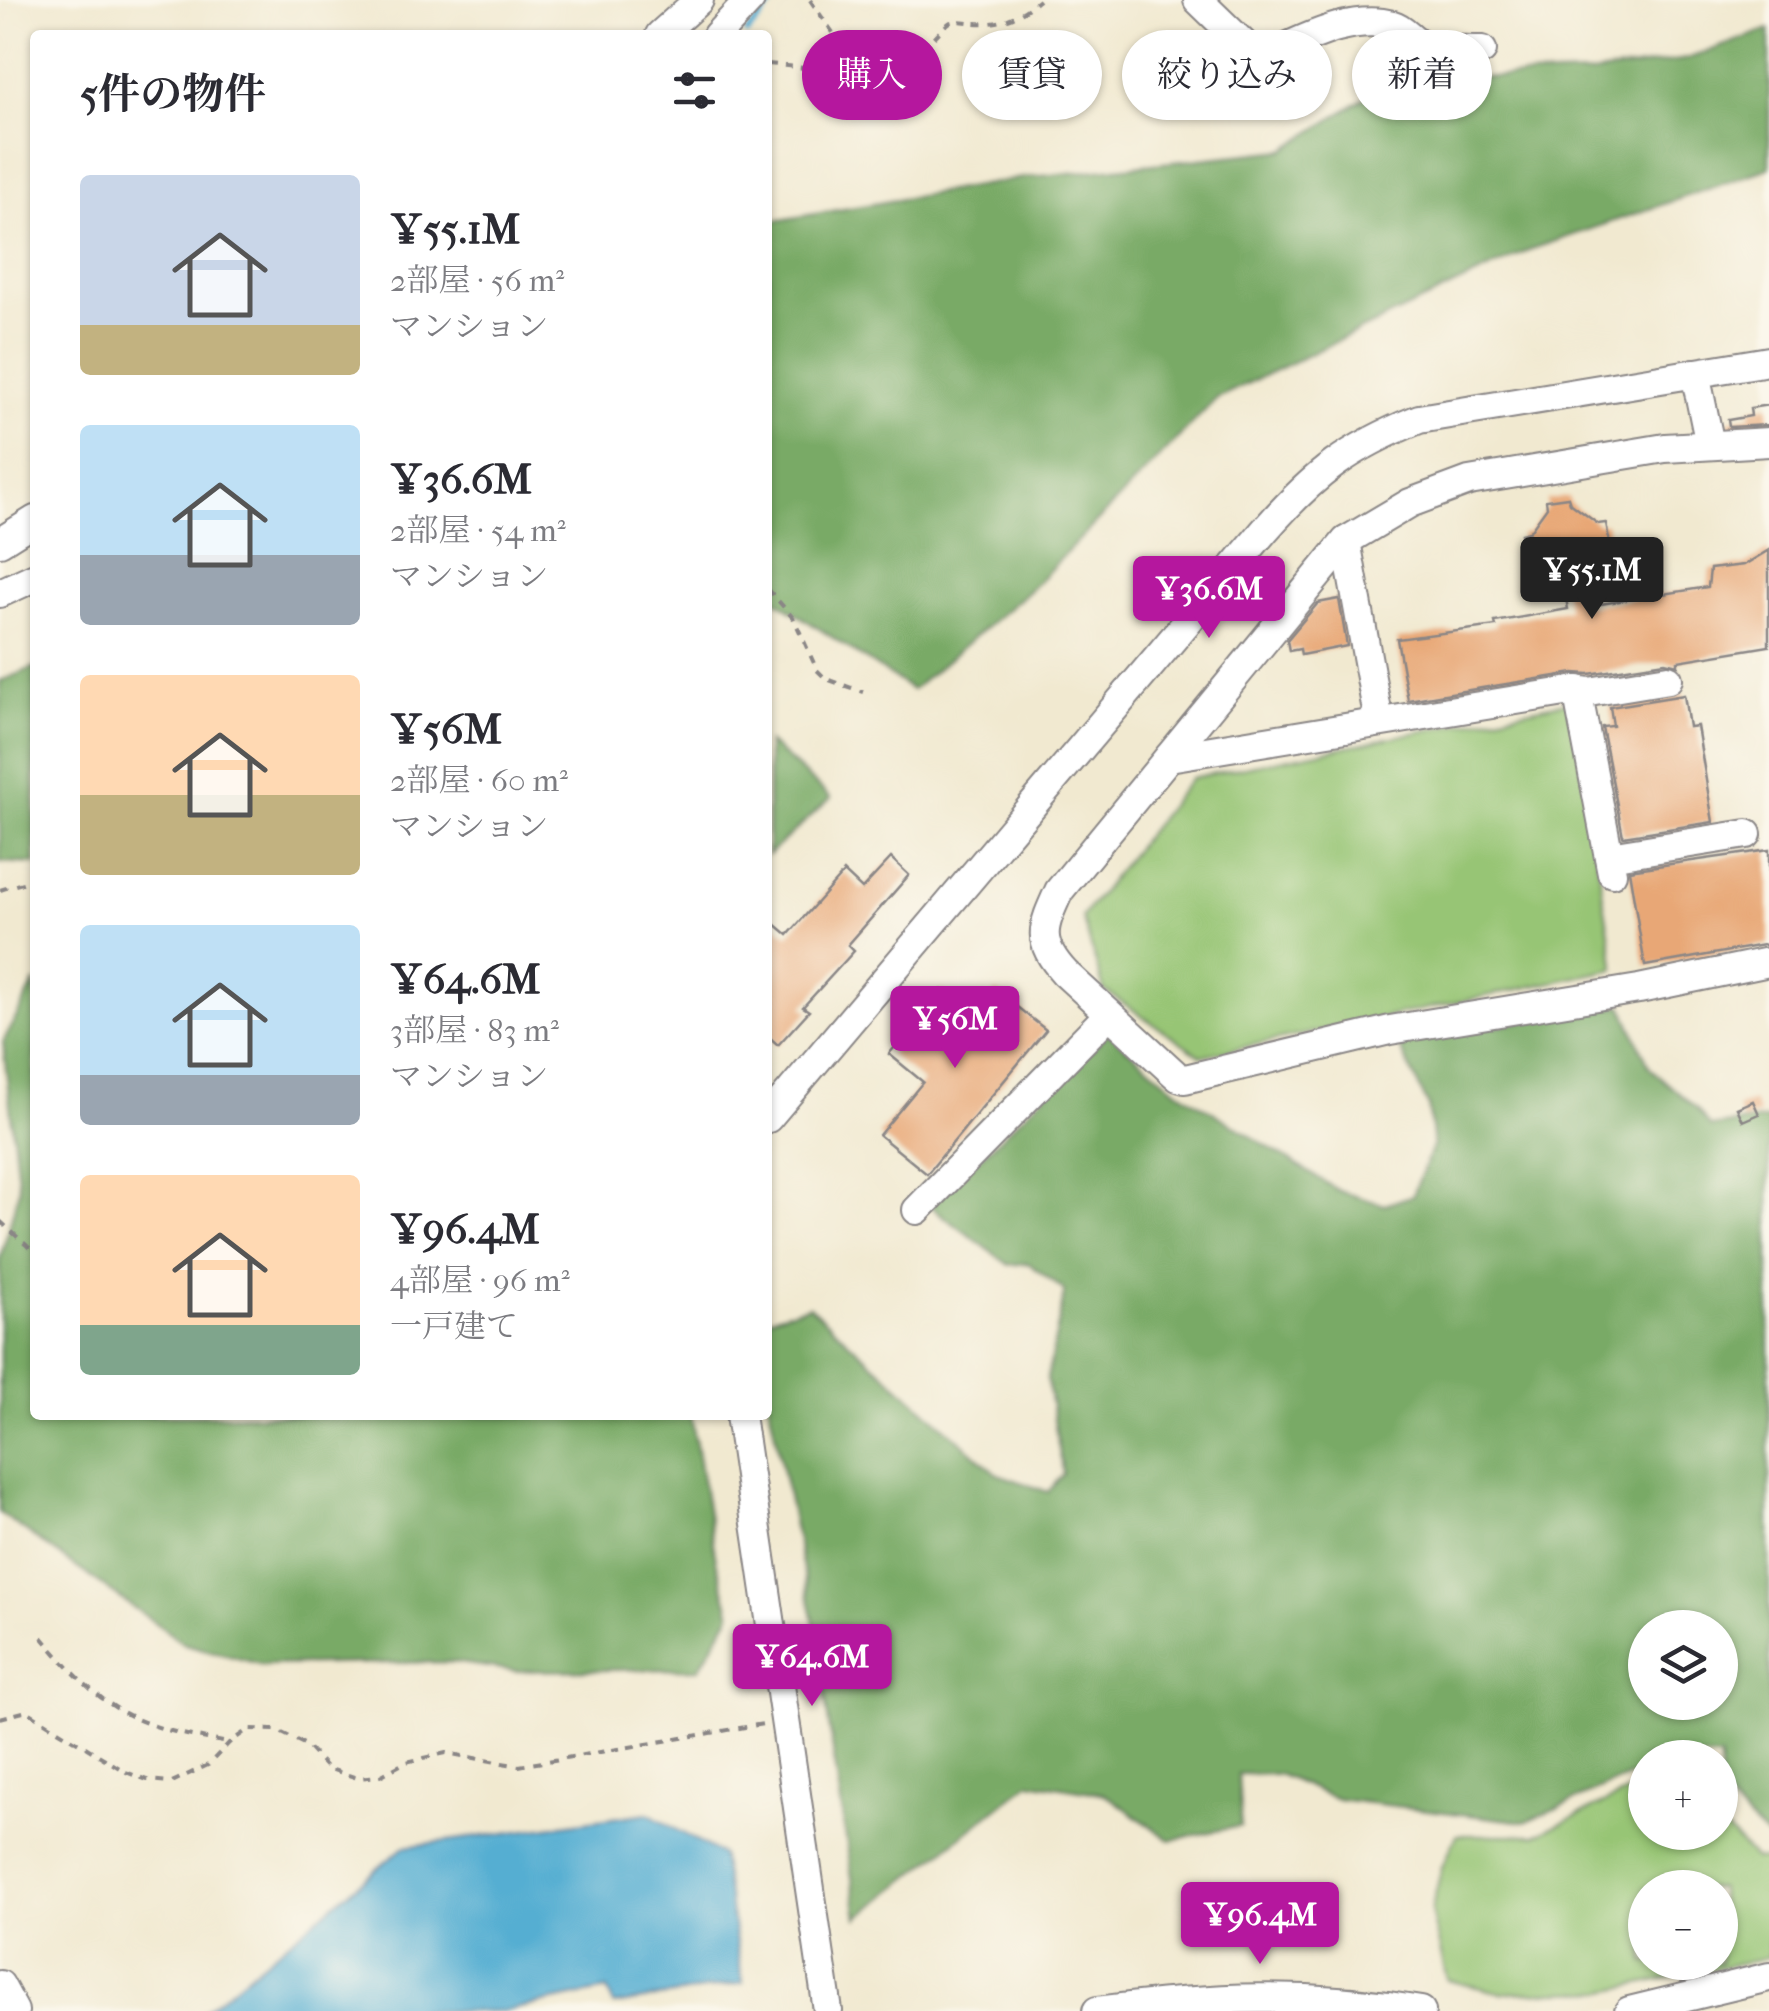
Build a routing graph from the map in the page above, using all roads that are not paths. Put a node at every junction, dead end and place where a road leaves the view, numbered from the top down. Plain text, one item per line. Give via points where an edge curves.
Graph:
1 (698, 0) edge
2 (750, 0) edge
3 (1198, 0) edge
4 (665, 30) edge
5 (722, 30) edge
6 (1403, 30) edge
7 (1769, 361) edge
8 (1695, 373) junction
9 (1769, 442) edge
10 (1710, 445) junction
11 (30, 523) edge
12 (1346, 541) junction
13 (0, 542) edge
14 (30, 580) edge
15 (0, 593) edge
16 (1668, 680) dead end
17 (1577, 690) junction
18 (1379, 722) junction
19 (1169, 757) junction
20 (1746, 834) dead end
21 (1769, 962) edge
22 (1109, 1014) junction
23 (772, 1113) edge
24 (917, 1210) dead end
25 (741, 1420) edge
26 (1769, 1977) edge
27 (0, 1985) edge
28 (14, 2011) edge
29 (828, 2011) edge
30 (1098, 2011) edge
31 (1421, 2011) edge
32 (1629, 2011) edge

1 - 4 street
2 - 5 street
3 - 6 street via 1264,57 1339,26 1395,24
7 - 8 street
8 - 10 street
8 - 23 street via 1419,419 1375,437 1303,487
9 - 10 street
10 - 12 street via 1469,480 1410,503
11 - 13 street
12 - 18 street
12 - 19 street
14 - 15 street
16 - 17 street
17 - 18 street
17 - 20 street via 1611,865
18 - 19 street
19 - 22 street via 1059,892 1047,917 1048,954
21 - 22 street via 1390,1030 1185,1079
22 - 24 street
25 - 29 street
26 - 32 street
27 - 28 street
30 - 31 street via 1264,1996

